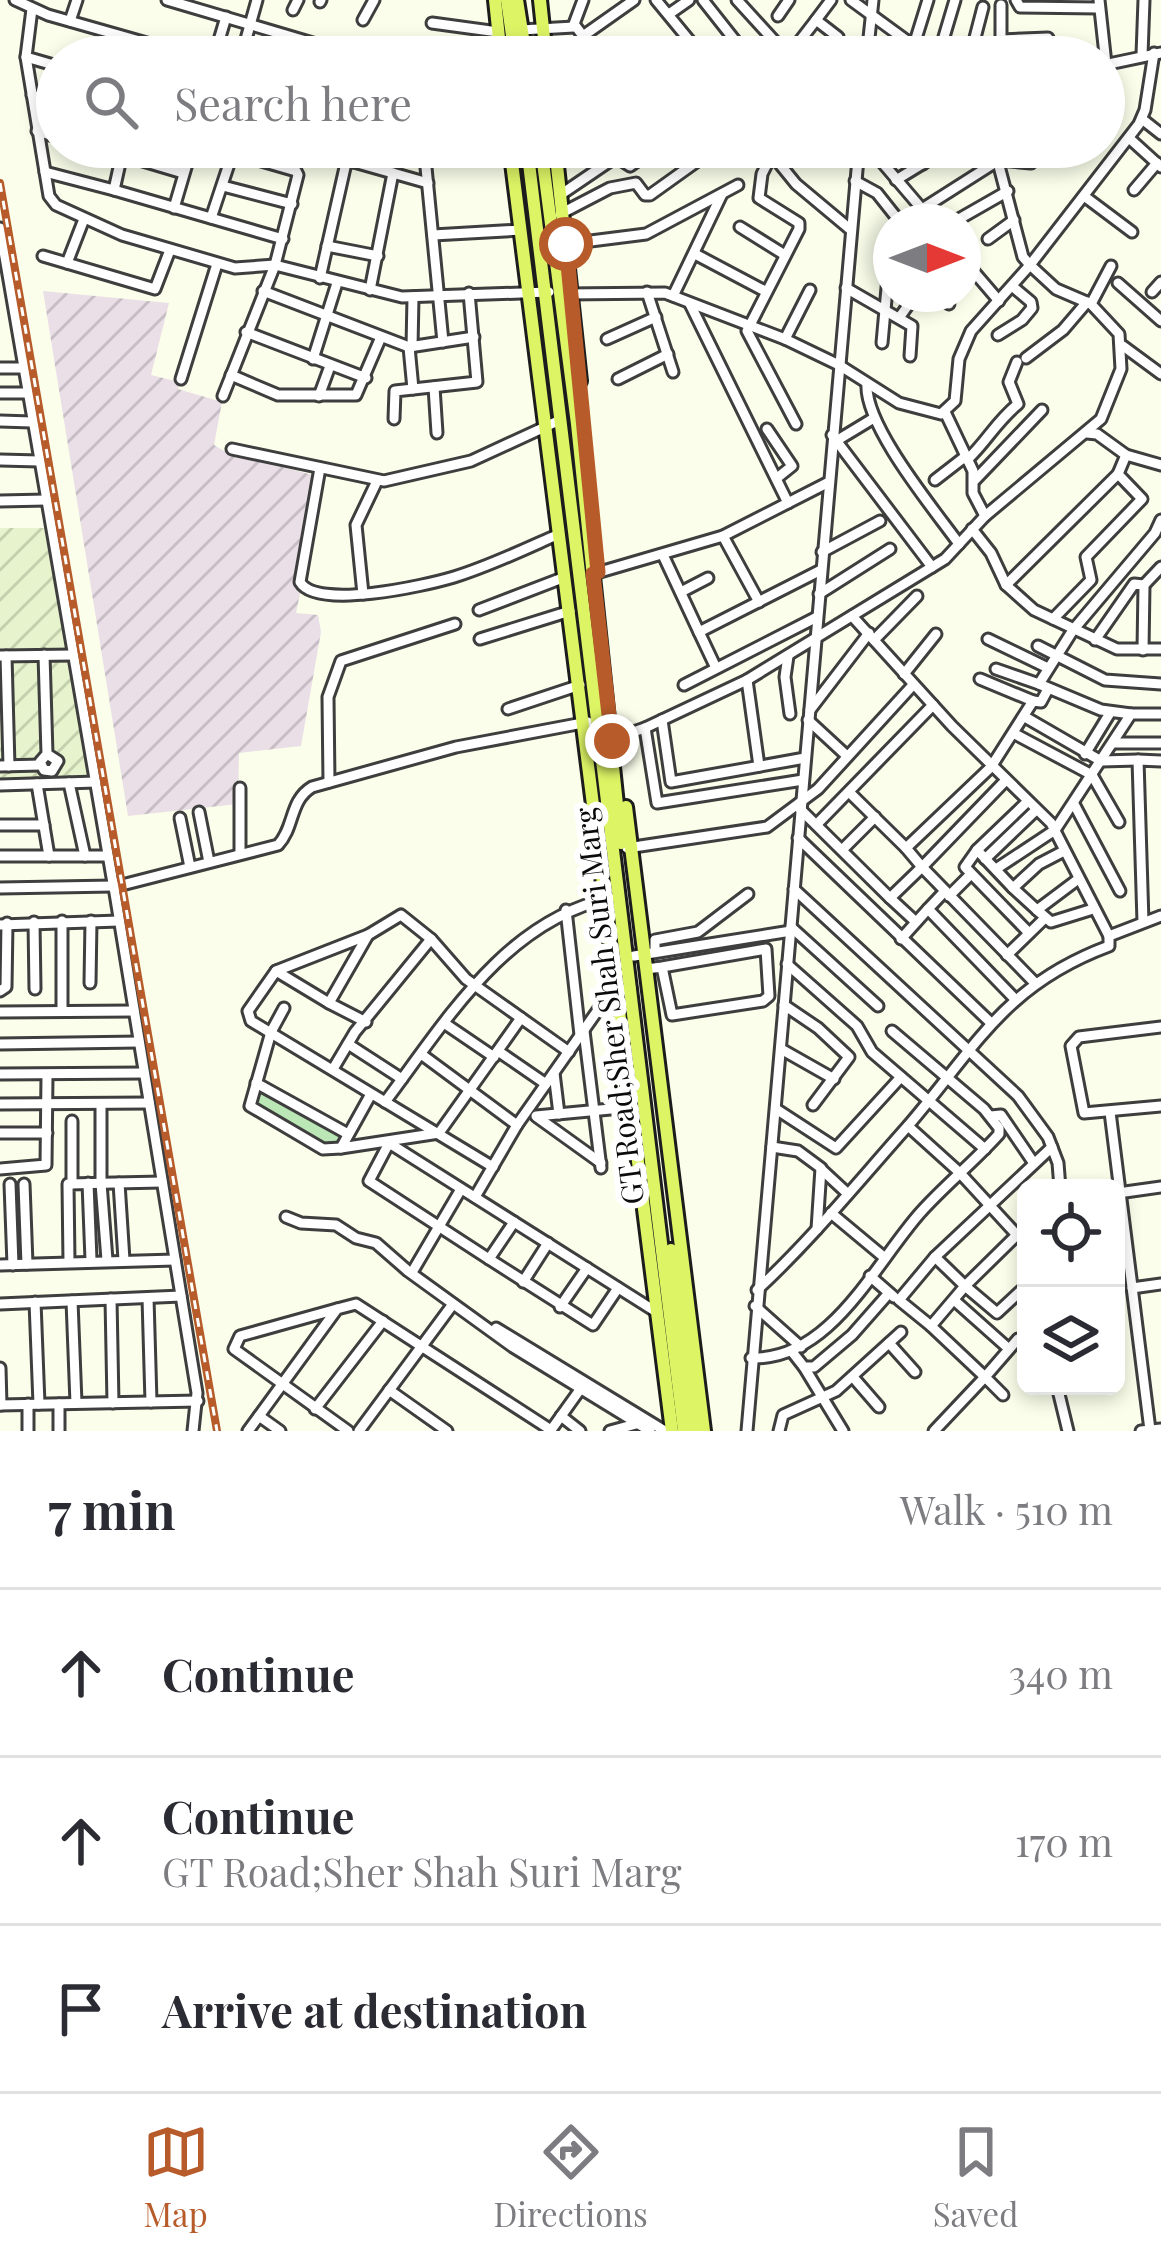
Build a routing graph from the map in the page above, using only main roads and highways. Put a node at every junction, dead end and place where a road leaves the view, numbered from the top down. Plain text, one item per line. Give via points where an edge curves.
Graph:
1 (495, 0) edge
2 (507, 0) edge
3 (518, 0) edge
4 (540, 0) edge
5 (498, 36) edge
6 (512, 36) edge
7 (522, 36) edge
8 (544, 36) edge
9 (514, 168) edge
10 (529, 168) edge
11 (546, 168) edge
12 (557, 168) edge
13 (556, 214) junction
14 (595, 573) junction
15 (597, 720) junction
16 (610, 741) junction
17 (645, 958) junction
18 (624, 989) junction
19 (668, 1431) edge
20 (688, 1431) edge
21 (704, 1431) edge

1 - 5 main road
2 - 6 main road
3 - 7 main road
4 - 8 main road
9 - 15 main road via 580,686
10 - 15 main road, GT Road;Sher Shah Suri Marg
11 - 13 main road, GT Road;Sher Shah Suri Marg
12 - 13 main road
13 - 14 main road, GT Road;Sher Shah Suri Marg
14 - 15 main road, GT Road;Sher Shah Suri Marg
14 - 16 main road
15 - 16 main road, GT Road;Sher Shah Suri Marg
15 - 18 main road via 602,899
16 - 17 main road, GT Road;Sher Shah Suri Marg
16 - 18 main road, GT Road;Sher Shah Suri Marg
17 - 20 main road, GT Road;Sher Shah Suri Marg
17 - 21 main road
18 - 19 main road
18 - 20 main road, GT Road;Sher Shah Suri Marg

